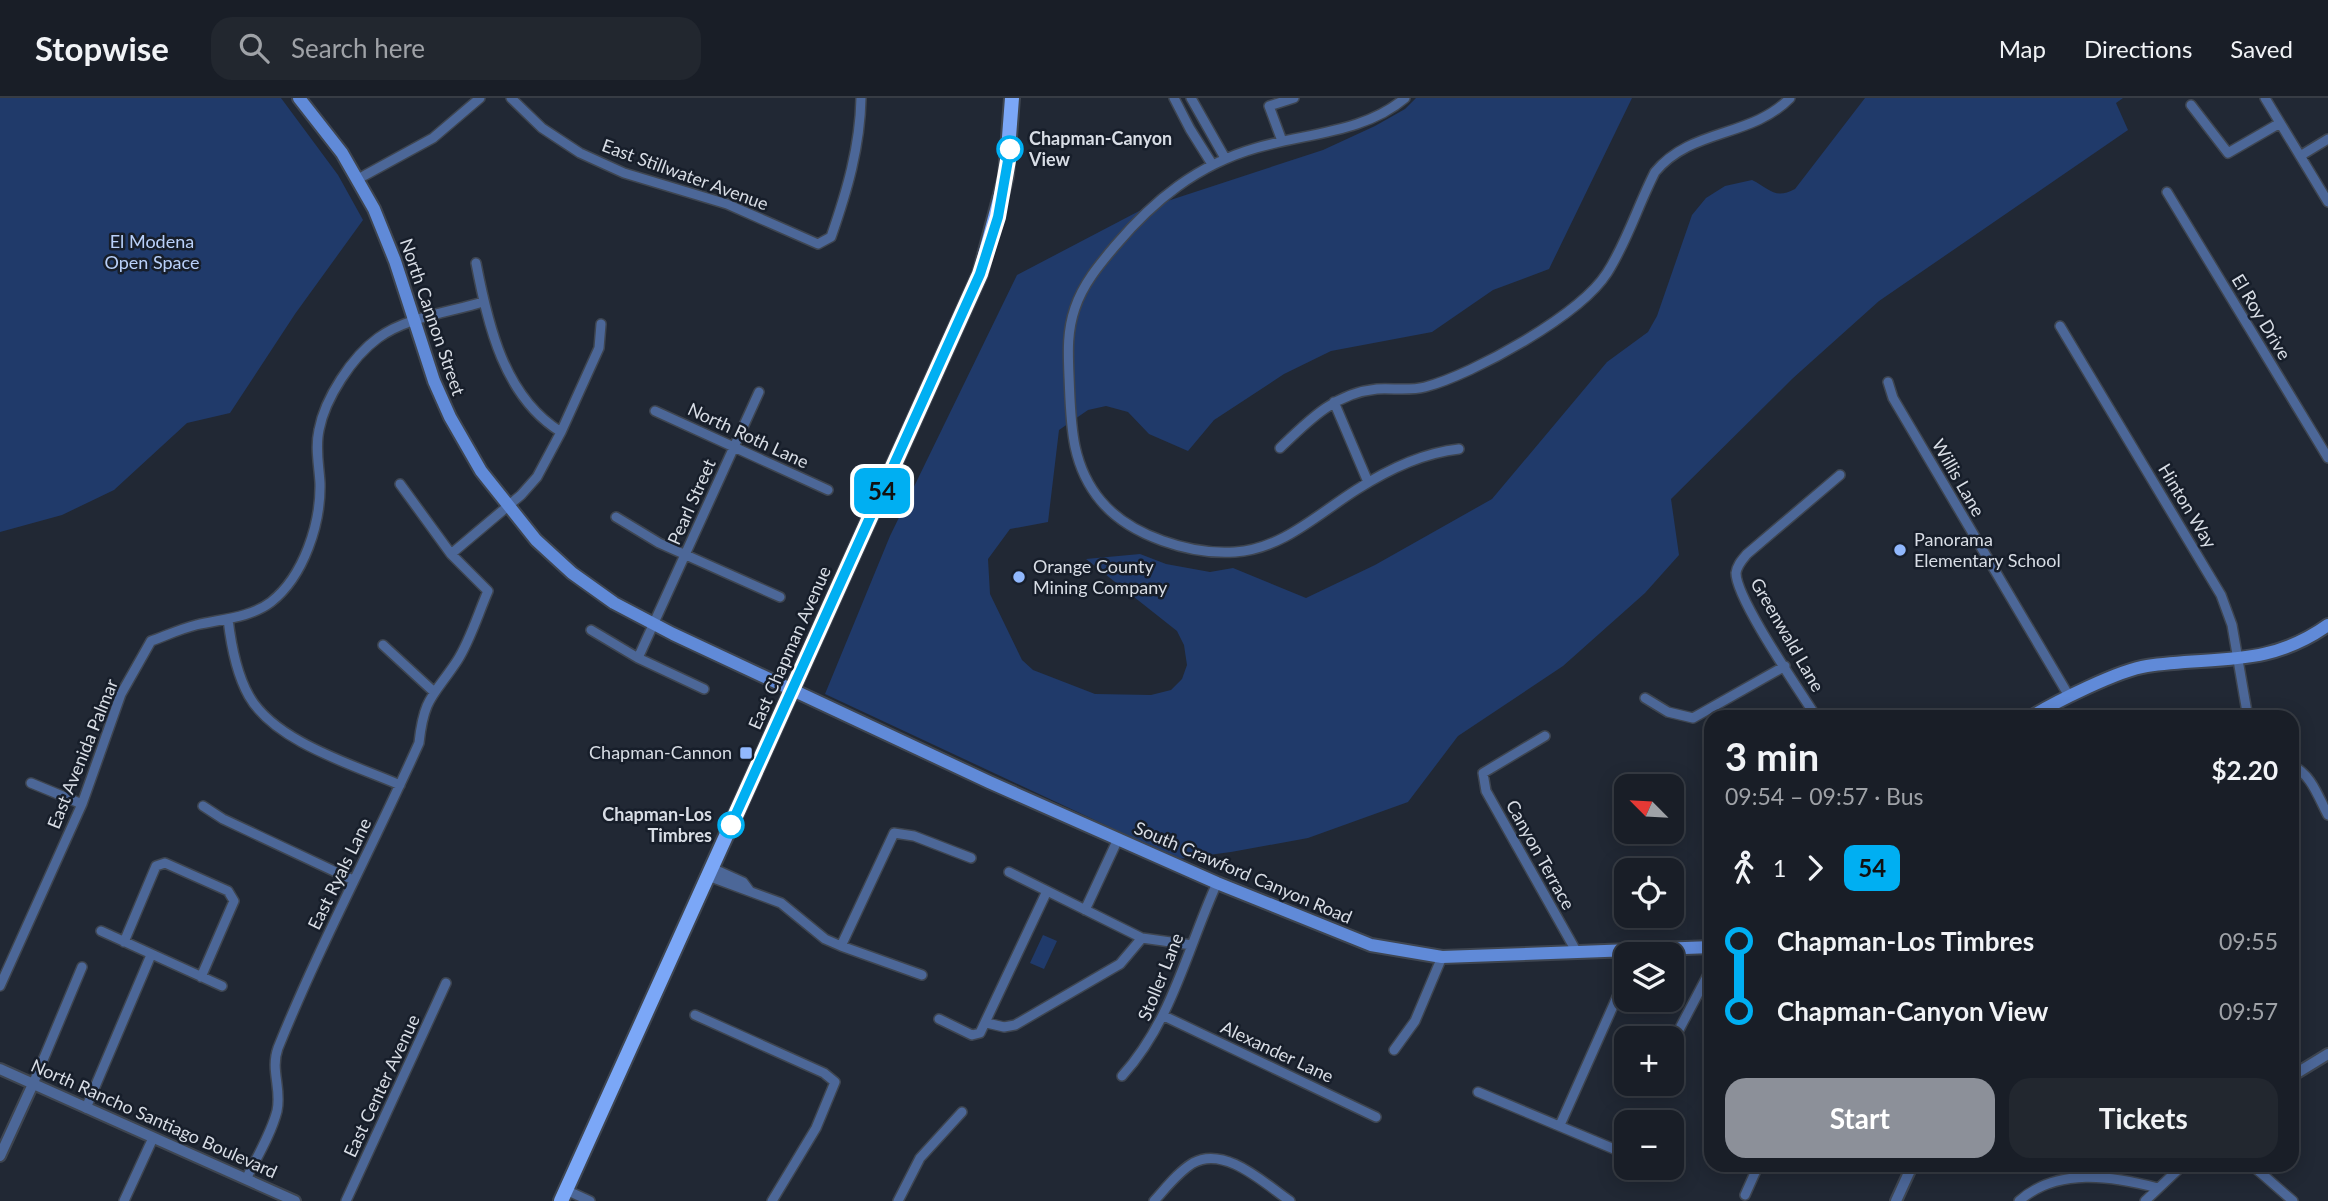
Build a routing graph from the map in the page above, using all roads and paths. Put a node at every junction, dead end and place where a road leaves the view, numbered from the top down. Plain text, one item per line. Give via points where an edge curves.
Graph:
1 (299, 98) edge
2 (480, 98) edge
3 (511, 98) edge
4 (862, 98) edge
5 (1012, 98) edge
6 (1174, 98) edge
7 (1191, 98) edge
8 (1294, 98) edge
9 (1405, 98) edge
10 (1790, 98) edge
11 (2265, 98) edge
12 (2191, 105) dead end
13 (2280, 123) junction
14 (2328, 139) edge
15 (1282, 141) junction
16 (2300, 156) junction
17 (1225, 158) junction
18 (1212, 164) junction
19 (358, 179) junction
20 (2167, 192) dead end
21 (2328, 202) edge
22 (476, 263) dead end
23 (484, 302) junction
24 (414, 323) junction
25 (601, 324) dead end
26 (2060, 326) dead end
27 (1888, 382) dead end
28 (759, 392) dead end
29 (1334, 402) junction
30 (655, 411) dead end
31 (562, 432) junction
32 (734, 447) junction
33 (1280, 448) dead end
34 (1459, 449) dead end
35 (2328, 458) edge
36 (1840, 475) dead end
37 (1368, 482) junction
38 (400, 484) dead end
39 (828, 490) dead end
40 (508, 507) junction
41 (616, 517) dead end
42 (451, 554) junction
43 (685, 555) junction
44 (780, 597) dead end
45 (228, 619) junction
46 (654, 625) junction
47 (2328, 625) edge
48 (591, 630) dead end
49 (383, 645) dead end
50 (638, 658) junction
51 (2238, 659) junction
52 (1785, 666) junction
53 (704, 689) dead end
54 (792, 690) junction
55 (433, 691) junction
56 (2069, 696) junction
57 (1645, 698) dead end
58 (1707, 710) edge
59 (1812, 710) edge
60 (2044, 710) edge
61 (2247, 710) edge
62 (1704, 712) edge
63 (1545, 736) dead end
64 (2299, 768) edge
65 (31, 783) dead end
66 (400, 785) junction
67 (82, 804) junction
68 (203, 806) dead end
69 (2328, 816) edge
70 (1118, 839) junction
71 (971, 858) dead end
72 (710, 872) junction
73 (1009, 872) dead end
74 (353, 880) junction
75 (1217, 883) junction
76 (1046, 891) junction
77 (1085, 910) junction
78 (101, 931) dead end
79 (1142, 938) junction
80 (124, 942) junction
81 (1192, 945) junction
82 (841, 946) junction
83 (1704, 947) edge
84 (1575, 949) junction
85 (1684, 949) edge
86 (1614, 950) edge
87 (151, 955) junction
88 (1442, 957) junction
89 (82, 967) dead end
90 (922, 975) dead end
91 (201, 977) junction
92 (1704, 982) edge
93 (446, 983) dead end
94 (0, 986) edge
95 (222, 986) dead end
96 (1614, 1004) edge
97 (695, 1015) dead end
98 (1164, 1016) junction
99 (939, 1020) dead end
100 (987, 1023) junction
101 (1681, 1026) edge
102 (1394, 1050) dead end
103 (2328, 1054) edge
104 (0, 1069) edge
105 (2299, 1072) edge
106 (1122, 1076) dead end
107 (33, 1084) junction
108 (1478, 1092) dead end
109 (86, 1108) junction
110 (962, 1112) dead end
111 (1376, 1116) dead end
112 (1560, 1125) junction
113 (153, 1138) junction
114 (1614, 1149) edge
115 (0, 1156) edge
116 (1755, 1172) edge
117 (1909, 1172) edge
118 (2175, 1172) edge
119 (2260, 1172) edge
120 (246, 1178) junction
121 (2158, 1188) junction
122 (1745, 1195) dead end
123 (564, 1196) edge
124 (277, 1197) edge
125 (124, 1201) edge
126 (295, 1201) edge
127 (346, 1201) edge
128 (590, 1201) edge
129 (772, 1201) edge
130 (898, 1201) edge
131 (1154, 1201) edge
132 (1290, 1201) edge
133 (1896, 1201) edge
134 (2020, 1201) edge
135 (2145, 1201) edge
136 (2293, 1201) edge

1 - 19 main road, North Cannon Street
2 - 19 street via 433,138
3 - 4 street, East Stillwater Avenue via 542,128 580,153 624,173 727,204 822,244 831,237 849,185
5 - 54 main road, East Chapman Avenue via 1006,176 980,274
6 - 18 street
7 - 17 street
8 - 15 street via 1269,106
9 - 15 street via 1366,121
10 - 29 street via 1761,121 1697,140 1664,160 1606,275 1574,309 1444,381 1420,388 1361,391
11 - 13 street
12 - 13 street via 2228,153
13 - 16 street
14 - 16 street
15 - 17 street
16 - 21 street
17 - 18 street
18 - 37 street via 1171,190 1139,219 1091,276 1079,298 1068,342 1072,437 1084,478 1104,505 1131,527 1215,552 1259,548 1282,539
19 - 24 main road, North Cannon Street via 385,233
20 - 35 street, El Roy Drive
22 - 23 street
23 - 24 street, East Avenida Palmar
23 - 31 street via 514,384 529,407
24 - 40 main road, North Cannon Street via 450,418
24 - 45 street, East Avenida Palmar via 379,337 362,354 325,410 316,449 319,510 285,589 256,611
25 - 31 street via 599,348
26 - 51 street, Hinton Way via 2221,594 2229,610
27 - 56 street, Willis Lane via 1893,398
28 - 32 street, Pearl Street
29 - 33 street
29 - 37 street
30 - 32 street, North Roth Lane
31 - 40 street via 537,477
32 - 39 street, North Roth Lane
32 - 43 street, Pearl Street
34 - 37 street via 1427,455
36 - 52 street, Greenwald Lane via 1746,554 1736,573 1745,600
38 - 42 street
40 - 42 street
40 - 46 main road, North Cannon Street via 572,573
41 - 43 street
42 - 55 street, East Ryals Lane via 488,591 458,660
43 - 44 street
43 - 46 street, Pearl Street
45 - 66 street via 241,678 250,698 271,722 306,745
45 - 67 street, East Avenida Palmar via 151,641 121,694
46 - 50 street, Pearl Street
46 - 54 main road, North Cannon Street
47 - 51 main road via 2285,650
48 - 50 street
49 - 55 street
50 - 53 street
51 - 56 main road via 2144,666
51 - 61 street, Hinton Way
52 - 58 street
52 - 59 street, Greenwald Lane
54 - 70 main road, South Crawford Canyon Road
54 - 72 main road, East Chapman Avenue
55 - 66 street, East Ryals Lane via 422,717 419,743
56 - 60 main road
57 - 62 street via 1668,712 1693,718
63 - 84 street, Canyon Terrace via 1483,773 1486,791
64 - 69 street
65 - 67 street
66 - 74 street, East Ryals Lane
67 - 94 street, East Avenida Palmar
68 - 74 street
70 - 75 main road, South Crawford Canyon Road
70 - 77 street
71 - 82 street via 894,833
72 - 82 street via 794,912 825,939
72 - 123 main road, East Chapman Avenue
73 - 76 street
74 - 120 street, East Ryals Lane via 277,1052 273,1072 278,1109
75 - 81 street, Stoller Lane
75 - 88 main road, South Crawford Canyon Road via 1371,944
76 - 77 street
76 - 100 street
77 - 79 street
78 - 80 street
79 - 81 street
79 - 100 street via 1120,964 1015,1025
80 - 87 street
80 - 91 street via 156,866 165,863 228,891 234,901
81 - 98 street, Stoller Lane
82 - 90 street
83 - 85 main road, South Crawford Canyon Road
84 - 86 main road, South Crawford Canyon Road
84 - 88 main road, South Crawford Canyon Road
87 - 91 street
87 - 109 street
88 - 102 street via 1415,1021
89 - 107 street
91 - 95 street
92 - 101 street
93 - 127 street, East Center Avenue
96 - 112 street
97 - 129 street via 835,1082 816,1128
98 - 106 street, Stoller Lane via 1140,1057
98 - 111 street, Alexander Lane
99 - 100 street via 976,1035
103 - 105 street
104 - 107 street, North Rancho Santiago Boulevard
107 - 109 street, North Rancho Santiago Boulevard
107 - 115 street
108 - 112 street
109 - 113 street, North Rancho Santiago Boulevard
110 - 130 street via 920,1158
112 - 114 street
113 - 120 street, North Rancho Santiago Boulevard
113 - 125 street
116 - 122 street
117 - 133 street
118 - 121 street
119 - 136 street
120 - 124 street, North Rancho Santiago Boulevard
121 - 134 street via 2118,1177 2093,1176 2046,1185
121 - 135 street
123 - 128 street
124 - 126 street, North Rancho Santiago Boulevard
131 - 132 street via 1182,1171 1208,1158 1248,1172

